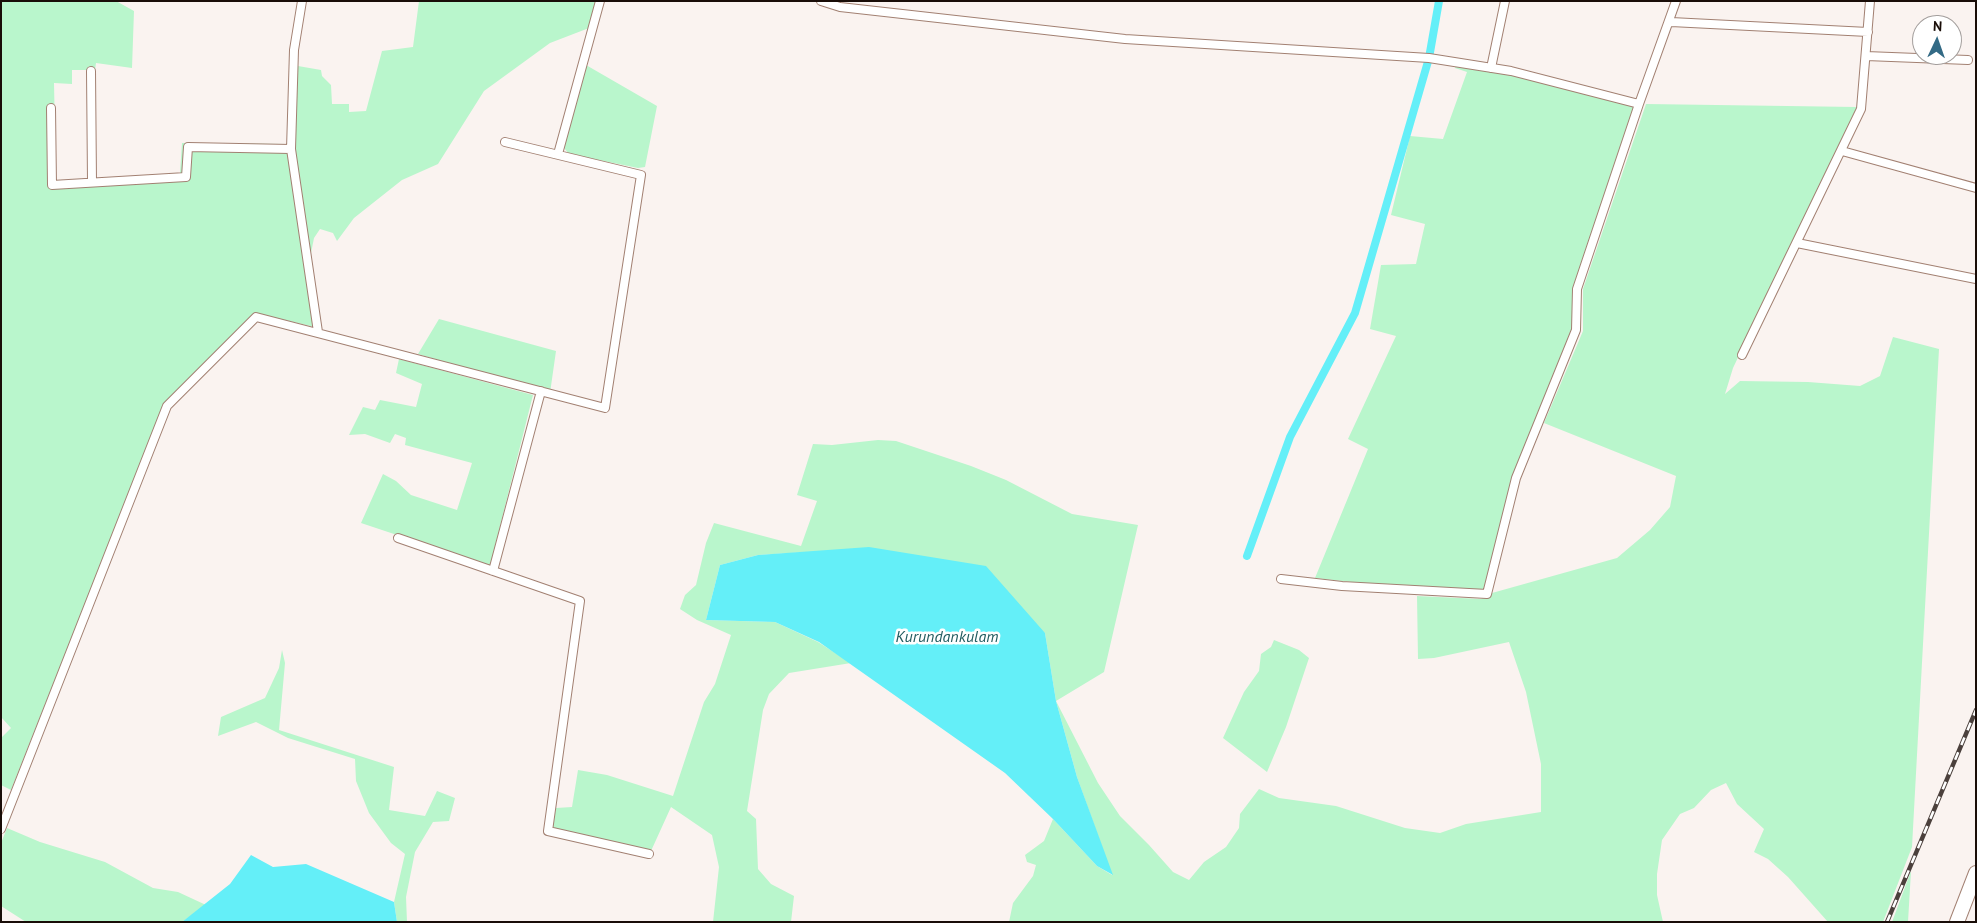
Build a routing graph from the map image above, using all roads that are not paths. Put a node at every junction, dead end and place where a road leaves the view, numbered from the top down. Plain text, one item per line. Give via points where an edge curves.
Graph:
1 (302, 1) edge
2 (600, 1) edge
3 (821, 1) edge
4 (1505, 1) edge
5 (1676, 1) edge
6 (1870, 1) edge
7 (1671, 22) junction
8 (1868, 32) junction
9 (1866, 56) junction
10 (1968, 60) dead end
11 (1491, 68) junction
12 (91, 71) dead end
13 (1638, 104) junction
14 (51, 108) dead end
15 (505, 142) dead end
16 (291, 149) junction
17 (1842, 151) junction
18 (558, 154) junction
19 (92, 182) junction
20 (1976, 188) edge
21 (1797, 243) junction
22 (1976, 279) edge
23 (318, 332) junction
24 (1742, 355) dead end
25 (541, 391) junction
26 (398, 538) dead end
27 (493, 571) junction
28 (1281, 579) dead end
29 (1, 829) edge
30 (649, 854) dead end
31 (1976, 873) edge
32 (1958, 918) edge

1 - 16 street via 294,50
2 - 18 street
3 - 11 street via 840,7 1126,39 1429,58
4 - 11 street
5 - 7 street
6 - 8 street
7 - 8 street
7 - 13 street
8 - 9 street
9 - 10 street
9 - 17 street via 1861,110
11 - 13 street
12 - 19 street
13 - 28 street via 1577,289 1576,330 1516,478 1487,594 1342,586
14 - 19 street via 52,185
15 - 18 street
16 - 19 street via 188,147 186,177
16 - 23 street
17 - 20 street
17 - 21 street
18 - 25 street via 641,175 605,408
21 - 22 street
21 - 24 street
23 - 25 street
23 - 29 street via 256,317 167,406
25 - 27 street
26 - 27 street
27 - 30 street via 580,601 548,831
31 - 32 highway

